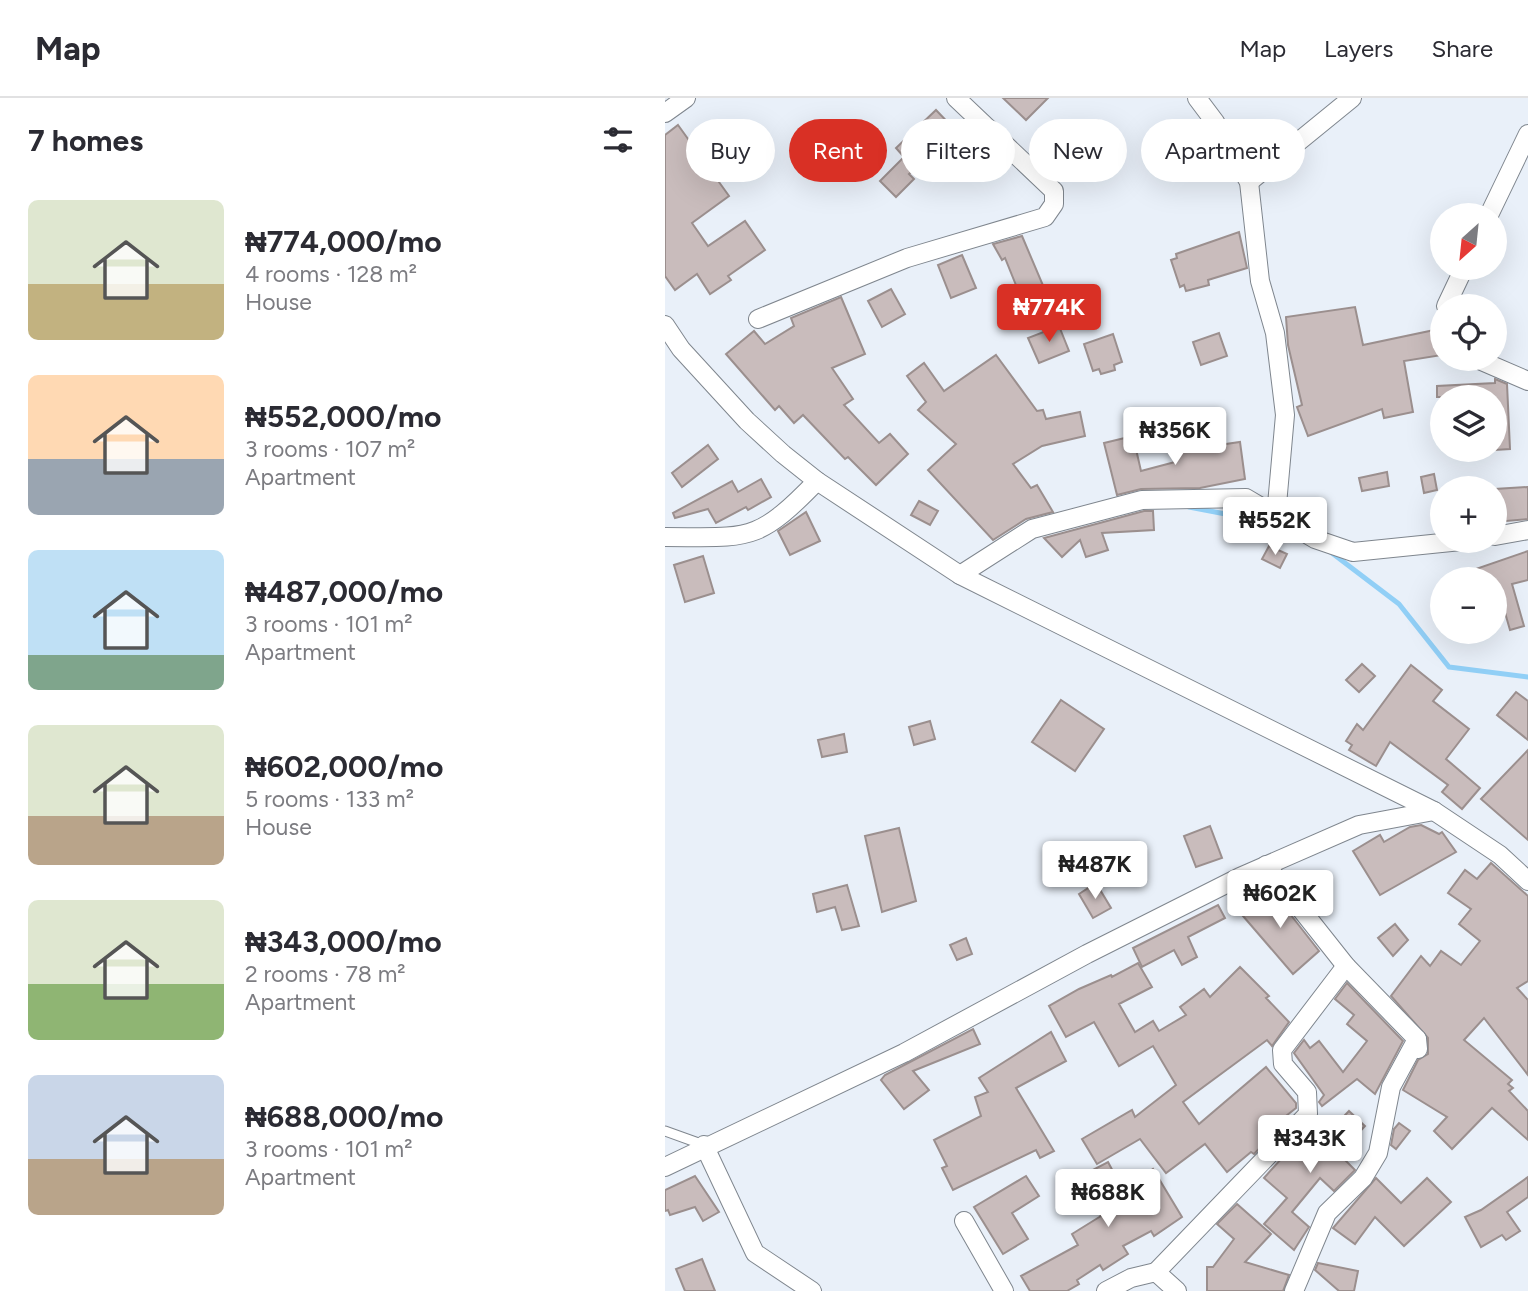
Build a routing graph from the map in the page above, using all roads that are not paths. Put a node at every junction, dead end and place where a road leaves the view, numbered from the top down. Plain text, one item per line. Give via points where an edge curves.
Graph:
1 (686, 98) edge
2 (956, 98) edge
3 (1197, 98) edge
4 (1352, 98) edge
5 (665, 113) edge
6 (1213, 119) edge
7 (1528, 134) edge
8 (1305, 136) edge
9 (1248, 182) edge
10 (1495, 203) edge
11 (758, 319) dead end
12 (665, 325) edge
13 (1504, 371) edge
14 (1528, 382) edge
15 (817, 481) junction
16 (1276, 516) junction
17 (1528, 530) edge
18 (1507, 534) edge
19 (665, 537) edge
20 (1430, 544) edge
21 (960, 575) junction
22 (1434, 811) junction
23 (1266, 866) junction
24 (1528, 881) edge
25 (1346, 965) junction
26 (665, 1131) edge
27 (704, 1145) junction
28 (665, 1167) edge
29 (964, 1221) dead end
30 (1156, 1272) junction
31 (812, 1291) edge
32 (1004, 1291) edge
33 (1106, 1291) edge
34 (1177, 1291) edge
35 (1294, 1291) edge

1 - 5 street
2 - 11 street via 1054,191 1054,204 1045,217 907,258
3 - 6 street
4 - 8 street
7 - 10 street
9 - 16 street via 1260,281 1275,332 1285,415
12 - 15 street via 747,421
13 - 14 street
15 - 19 street via 767,528 741,537
15 - 21 street
16 - 20 street via 1315,539 1353,552
16 - 21 street via 1246,498 1142,500 1032,529
17 - 18 street
21 - 22 street
22 - 23 street via 1359,825
22 - 24 street via 1500,855
23 - 25 street
23 - 27 street via 1087,954 904,1053
25 - 30 street via 1282,1050 1283,1064 1307,1092 1308,1114
25 - 35 street via 1417,1047 1391,1087 1378,1153 1363,1178 1327,1213
26 - 27 lane
27 - 28 street
27 - 31 street via 755,1253
29 - 32 street
30 - 33 street
30 - 34 street

